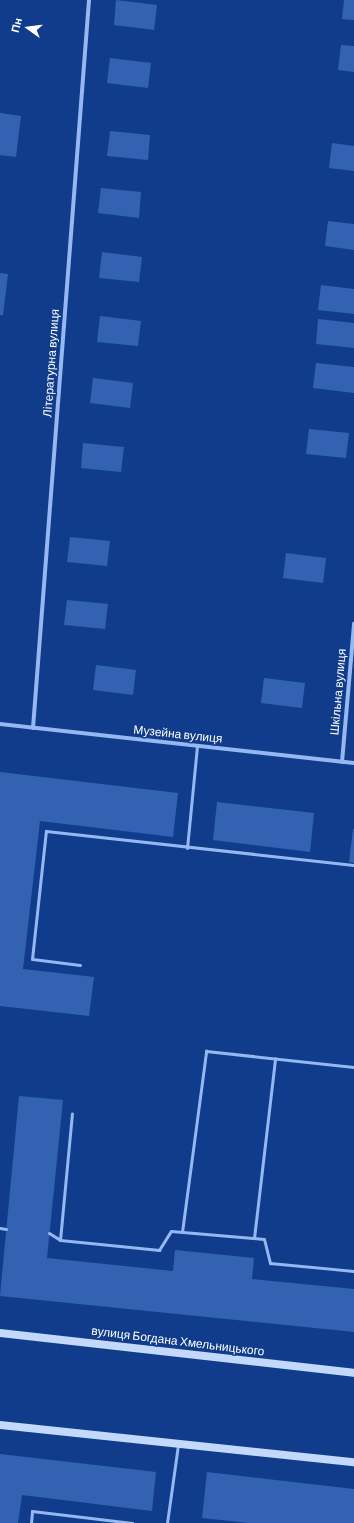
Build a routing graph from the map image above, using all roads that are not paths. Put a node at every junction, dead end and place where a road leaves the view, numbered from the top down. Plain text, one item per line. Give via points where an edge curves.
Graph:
1 (89, 0) edge
2 (354, 624) edge
3 (0, 724) edge
4 (33, 728) junction
5 (197, 746) junction
6 (342, 762) junction
7 (354, 763) edge
8 (187, 848) junction
9 (354, 865) edge
10 (80, 965) dead end
11 (275, 1058) junction
12 (354, 1066) edge
13 (72, 1114) dead end
14 (0, 1228) edge
15 (6, 1228) dead end
16 (182, 1232) junction
17 (49, 1233) dead end
18 (254, 1238) junction
19 (60, 1240) junction
20 (354, 1271) edge
21 (0, 1333) edge
22 (354, 1374) edge
23 (0, 1425) edge
24 (178, 1444) junction
25 (354, 1462) edge
26 (31, 1523) edge
27 (132, 1523) edge
28 (167, 1523) edge

1 - 4 street, Літературна вулиця
2 - 6 street, Шкільна вулиця
3 - 4 street, Музейна вулиця
4 - 5 street, Музейна вулиця
5 - 6 street, Музейна вулиця
5 - 8 lane
6 - 7 street, Музейна вулиця
8 - 9 lane
8 - 10 lane via 46,831 32,959
11 - 12 lane
11 - 16 lane via 206,1051
11 - 18 lane
13 - 19 lane
14 - 15 lane
16 - 18 lane
16 - 19 lane via 171,1231 159,1250
17 - 19 lane
18 - 20 lane via 264,1239 270,1263
21 - 22 street, вулиця Богдана Хмельницького
23 - 24 street
24 - 25 street
24 - 28 lane
26 - 27 lane via 32,1511

